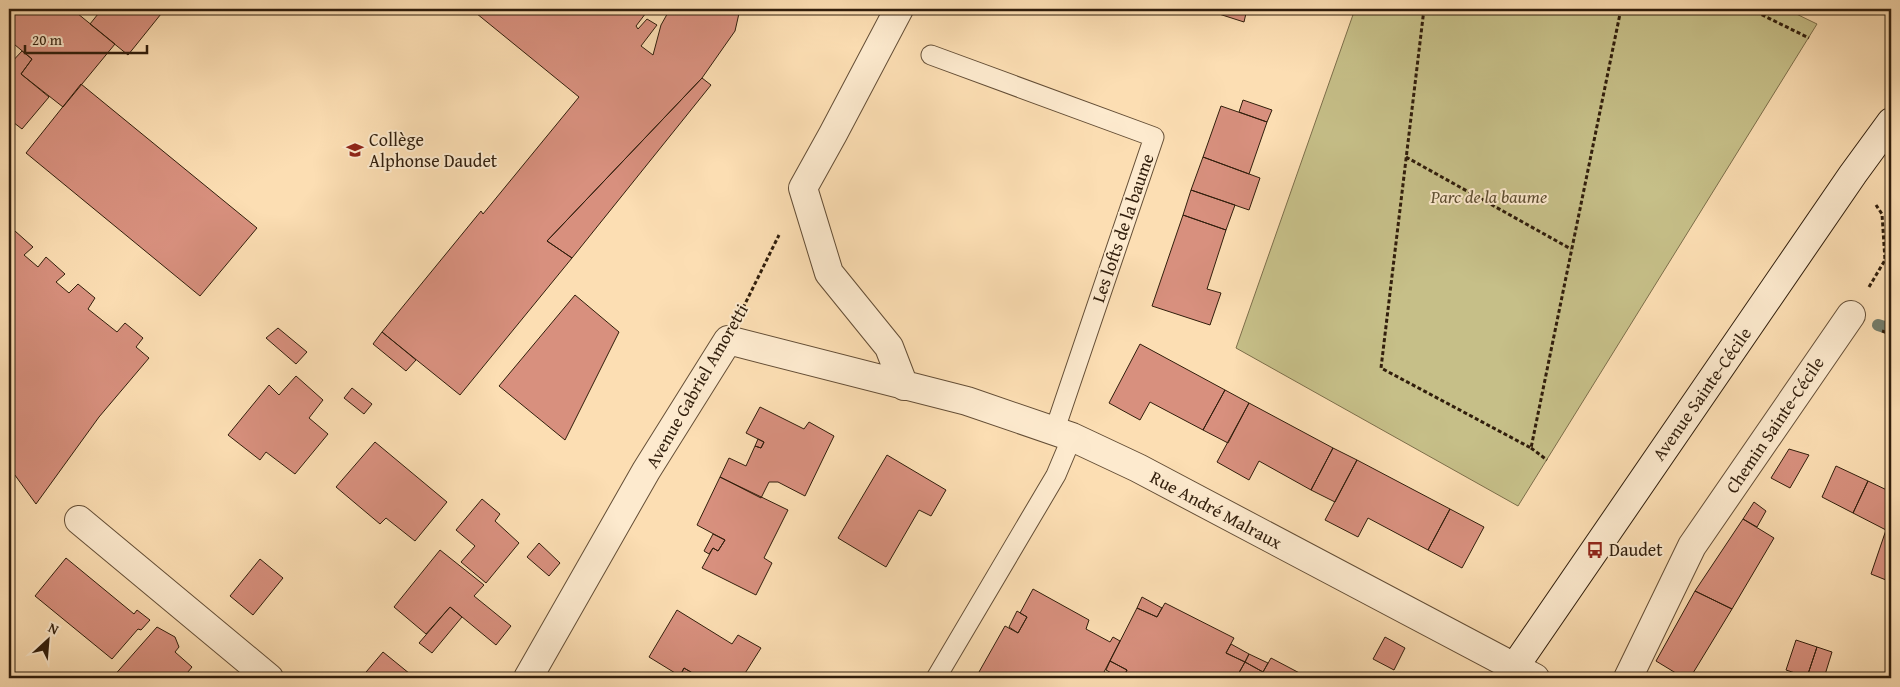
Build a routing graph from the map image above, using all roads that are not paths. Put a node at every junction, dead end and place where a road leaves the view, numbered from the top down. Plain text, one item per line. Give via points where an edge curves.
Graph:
1 (899, 9) edge
2 (930, 56) dead end
3 (1891, 122) edge
4 (1851, 315) road end
5 (728, 340) joint
6 (904, 386) junction
7 (1063, 435) junction
8 (79, 520) dead end
9 (1519, 675) edge
10 (269, 678) edge
11 (528, 678) edge
12 (936, 678) edge
13 (1628, 678) edge

1 - 6 street via 803,188 828,273 889,347
2 - 7 lane, Les lofts de la baume via 1154,137
3 - 9 street, Avenue Sainte-Cécile via 1853,174
4 - 13 street, Chemin Sainte-Cécile via 1692,546
5 - 6 street, Rue André Malraux
5 - 11 street, Avenue Gabriel Amoretti via 646,471
6 - 7 street, Rue André Malraux via 967,401
7 - 9 street, Rue André Malraux via 1138,468
7 - 12 lane via 1056,475
8 - 10 street

